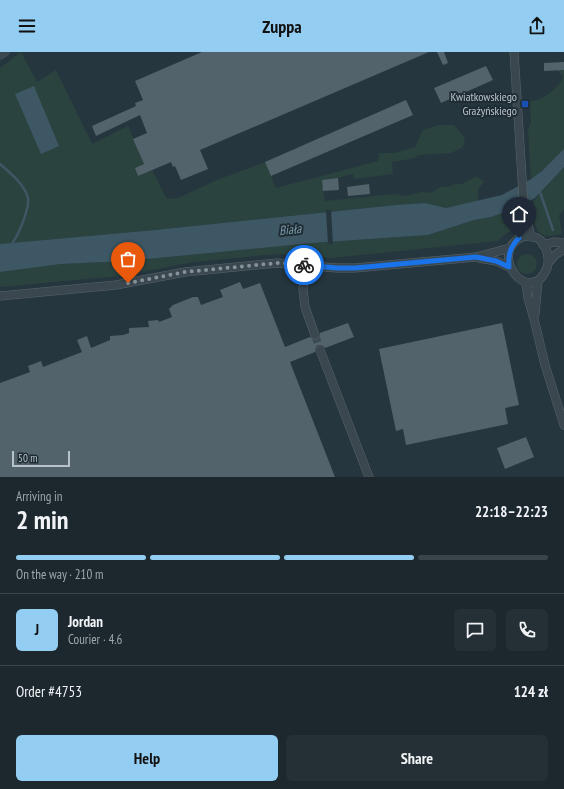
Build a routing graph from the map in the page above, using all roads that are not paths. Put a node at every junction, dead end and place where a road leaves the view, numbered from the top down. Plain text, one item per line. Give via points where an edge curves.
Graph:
1 (5, 52) edge
2 (514, 52) edge
3 (0, 55) edge
4 (524, 209) junction
5 (531, 237) junction
6 (519, 238) junction
7 (564, 243) edge
8 (543, 245) junction
9 (510, 248) junction
10 (564, 249) edge
11 (476, 257) junction
12 (549, 262) junction
13 (306, 265) junction
14 (509, 267) junction
15 (538, 281) junction
16 (526, 283) junction
17 (0, 296) edge
18 (534, 319) junction
19 (314, 335) tunnel mouth
20 (320, 350) tunnel mouth
21 (564, 425) edge
22 (369, 477) edge

1 - 3 street
2 - 4 street
4 - 5 street
4 - 6 street
5 - 6 street
5 - 8 street via 538,238
6 - 9 street
7 - 8 street
8 - 12 street
9 - 11 street
9 - 14 street
10 - 12 street
11 - 13 street via 355,268
11 - 14 street
12 - 15 street via 544,276
13 - 17 street via 263,264 185,272 116,285
13 - 19 street via 303,289 305,307
14 - 16 street via 513,274
15 - 16 street
15 - 18 street
16 - 18 street
18 - 21 street
20 - 22 street

